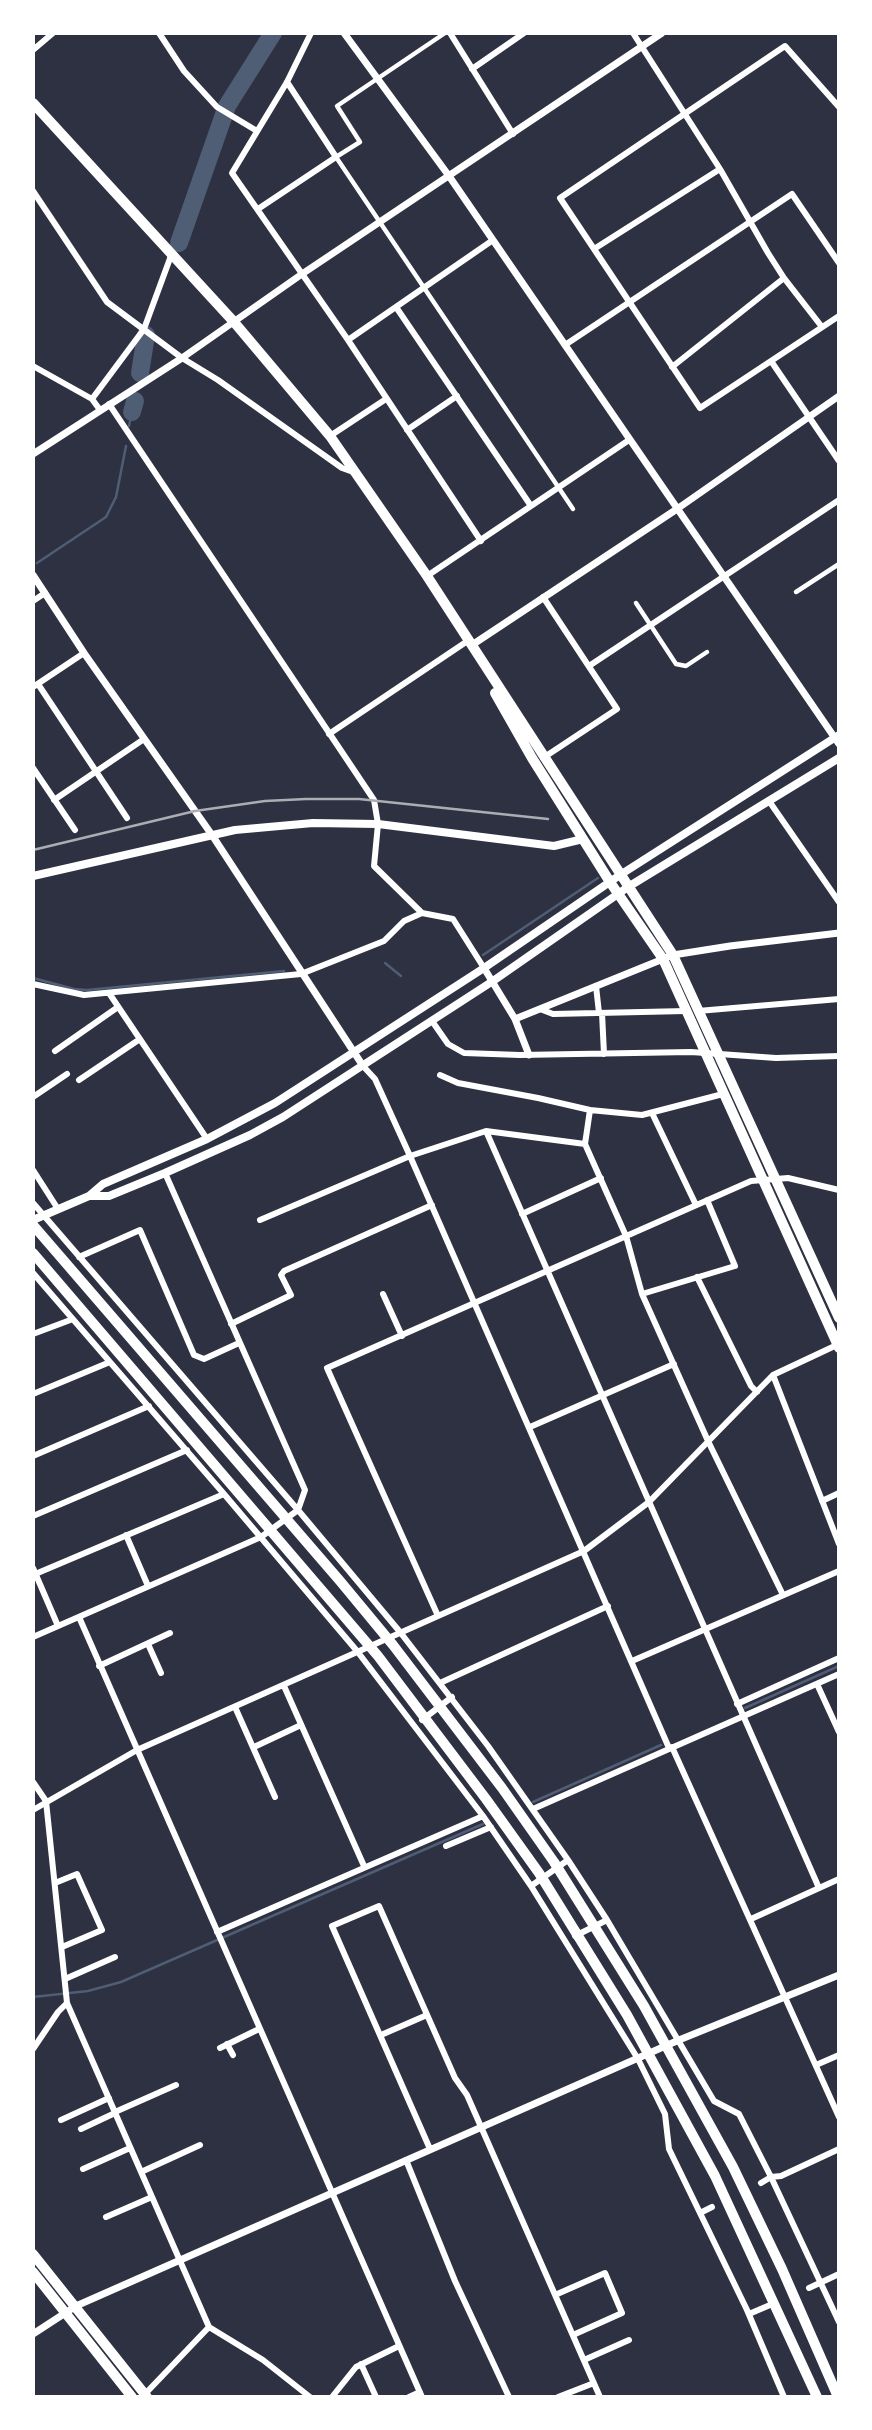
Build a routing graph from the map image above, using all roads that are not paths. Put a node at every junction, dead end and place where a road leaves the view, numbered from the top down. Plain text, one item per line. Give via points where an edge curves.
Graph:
1 (53, 33) edge
2 (159, 33) edge
3 (311, 33) edge
4 (344, 33) edge
5 (445, 33) edge
6 (450, 33) edge
7 (524, 33) edge
8 (633, 33) edge
9 (663, 33) edge
10 (642, 47) junction
11 (33, 50) edge
12 (472, 69) junction
13 (379, 79) junction
14 (286, 82) junction
15 (33, 103) edge
16 (839, 107) edge
17 (685, 115) junction
18 (257, 131) junction
19 (513, 134) junction
20 (336, 157) junction
21 (720, 169) junction
22 (449, 176) junction
23 (33, 191) edge
24 (258, 209) junction
25 (751, 222) junction
26 (380, 223) junction
27 (493, 240) junction
28 (594, 249) junction
29 (172, 253) junction
30 (839, 263) edge
31 (302, 274) junction
32 (784, 278) junction
33 (424, 288) junction
34 (629, 303) junction
35 (396, 307) junction
36 (839, 316) edge
37 (234, 322) junction
38 (822, 327) junction
39 (144, 329) junction
40 (348, 340) junction
41 (565, 345) junction
42 (182, 358) junction
43 (771, 361) junction
44 (33, 366) edge
45 (672, 367) junction
46 (457, 396) junction
47 (839, 397) edge
48 (92, 399) junction
49 (386, 399) junction
50 (108, 404) junction
51 (100, 410) junction
52 (808, 417) junction
53 (407, 430) junction
54 (330, 436) junction
55 (629, 440) junction
56 (33, 454) edge
57 (839, 461) edge
58 (358, 473) junction
59 (558, 487) junction
60 (839, 500) edge
61 (531, 506) junction
62 (573, 509) dead end
63 (677, 509) junction
64 (481, 541) junction
65 (839, 564) edge
66 (33, 575) edge
67 (428, 576) junction
68 (723, 576) junction
69 (796, 592) dead end
70 (45, 593) junction
71 (543, 597) junction
72 (33, 601) edge
73 (636, 603) dead end
74 (650, 625) junction
75 (470, 642) junction
76 (707, 652) dead end
77 (84, 653) junction
78 (478, 655) junction
79 (589, 666) junction
80 (36, 686) edge
81 (328, 734) junction
82 (144, 739) junction
83 (837, 739) edge
84 (544, 758) junction
85 (839, 758) edge
86 (33, 768) edge
87 (96, 771) junction
88 (54, 800) junction
89 (769, 801) junction
90 (127, 818) dead end
91 (378, 824) junction
92 (75, 831) dead end
93 (212, 835) junction
94 (583, 839) junction
95 (620, 875) junction
96 (33, 876) edge
97 (610, 882) junction
98 (628, 887) junction
99 (618, 894) junction
100 (839, 902) edge
101 (422, 913) junction
102 (839, 933) edge
103 (668, 957) junction
104 (484, 968) junction
105 (301, 974) junction
106 (493, 981) junction
107 (33, 984) edge
108 (596, 986) junction
109 (109, 993) junction
110 (839, 999) edge
111 (118, 1007) junction
112 (540, 1009) junction
113 (686, 1011) junction
114 (698, 1011) junction
115 (601, 1013) junction
116 (516, 1019) junction
117 (432, 1021) junction
118 (140, 1038) junction
119 (55, 1051) dead end
120 (354, 1054) junction
121 (604, 1054) junction
122 (705, 1054) junction
123 (530, 1055) junction
124 (718, 1055) junction
125 (839, 1056) edge
126 (363, 1066) junction
127 (67, 1074) dead end
128 (440, 1075) dead end
129 (79, 1080) dead end
130 (723, 1094) junction
131 (33, 1097) edge
132 (590, 1110) junction
133 (652, 1113) junction
134 (486, 1130) junction
135 (207, 1139) junction
136 (585, 1144) junction
137 (410, 1156) junction
138 (33, 1170) edge
139 (165, 1172) junction
140 (601, 1178) junction
141 (774, 1178) junction
142 (761, 1180) junction
143 (839, 1190) edge
144 (89, 1196) junction
145 (707, 1200) junction
146 (33, 1203) edge
147 (432, 1205) junction
148 (696, 1205) junction
149 (58, 1209) junction
150 (522, 1214) junction
151 (43, 1215) junction
152 (260, 1220) dead end
153 (33, 1222) edge
154 (626, 1236) junction
155 (33, 1253) edge
156 (79, 1257) junction
157 (547, 1272) junction
158 (33, 1273) edge
159 (697, 1278) junction
160 (383, 1294) dead end
161 (642, 1294) junction
162 (475, 1304) junction
163 (839, 1318) edge
164 (73, 1319) junction
165 (231, 1324) junction
166 (33, 1334) edge
167 (402, 1336) junction
168 (239, 1343) junction
169 (838, 1345) edge
170 (110, 1362) junction
171 (674, 1364) junction
172 (773, 1375) junction
173 (757, 1392) junction
174 (33, 1394) edge
175 (602, 1396) junction
176 (149, 1406) junction
177 (530, 1427) junction
178 (708, 1441) junction
179 (187, 1450) junction
180 (33, 1455) edge
181 (224, 1493) junction
182 (839, 1493) edge
183 (822, 1501) junction
184 (649, 1502) junction
185 (298, 1510) junction
186 (33, 1516) edge
187 (126, 1535) junction
188 (261, 1537) junction
189 (839, 1544) edge
190 (584, 1551) junction
191 (34, 1572) edge
192 (839, 1572) edge
193 (148, 1586) junction
194 (783, 1595) junction
195 (608, 1606) junction
196 (438, 1616) junction
197 (79, 1617) junction
198 (58, 1626) junction
199 (704, 1629) junction
200 (400, 1632) junction
201 (170, 1633) dead end
202 (33, 1637) edge
203 (148, 1643) junction
204 (357, 1651) junction
205 (839, 1658) edge
206 (632, 1661) junction
207 (99, 1666) junction
208 (161, 1673) dead end
209 (839, 1674) edge
210 (440, 1683) junction
211 (817, 1684) junction
212 (284, 1686) junction
213 (452, 1697) junction
214 (737, 1704) junction
215 (235, 1707) junction
216 (743, 1717) junction
217 (301, 1725) junction
218 (415, 1725) junction
219 (839, 1732) edge
220 (254, 1747) junction
221 (671, 1748) junction
222 (137, 1749) junction
223 (33, 1782) edge
224 (275, 1797) dead end
225 (46, 1801) junction
226 (533, 1809) junction
227 (33, 1810) edge
228 (483, 1816) junction
229 (491, 1827) junction
230 (446, 1846) dead end
231 (568, 1860) junction
232 (364, 1866) junction
233 (839, 1879) edge
234 (55, 1883) junction
235 (531, 1886) junction
236 (819, 1888) junction
237 (751, 1919) junction
238 (607, 1920) junction
239 (218, 1934) junction
240 (567, 1940) junction
241 (62, 1947) junction
242 (115, 1957) dead end
243 (839, 1975) edge
244 (65, 1979) junction
245 (786, 1998) junction
246 (67, 2000) junction
247 (427, 2015) junction
248 (259, 2029) junction
249 (381, 2035) junction
250 (679, 2040) junction
251 (33, 2049) edge
252 (233, 2055) dead end
253 (839, 2055) edge
254 (638, 2059) junction
255 (816, 2065) junction
256 (176, 2085) dead end
257 (108, 2098) junction
258 (115, 2113) junction
259 (839, 2117) edge
260 (61, 2120) dead end
261 (481, 2128) junction
262 (81, 2129) dead end
263 (200, 2145) dead end
264 (130, 2148) junction
265 (430, 2149) junction
266 (839, 2149) edge
267 (406, 2160) junction
268 (83, 2169) dead end
269 (141, 2172) junction
270 (771, 2177) junction
271 (761, 2183) dead end
272 (331, 2193) junction
273 (152, 2197) junction
274 (712, 2207) dead end
275 (122, 2210) junction
276 (701, 2213) junction
277 (106, 2217) dead end
278 (127, 2219) dead end
279 (33, 2254) edge
280 (179, 2260) junction
281 (33, 2272) edge
282 (839, 2274) edge
283 (821, 2281) junction
284 (809, 2288) dead end
285 (555, 2295) junction
286 (770, 2305) dead end
287 (76, 2306) junction
288 (66, 2312) junction
289 (749, 2314) junction
290 (839, 2322) edge
291 (209, 2327) junction
292 (33, 2334) edge
293 (573, 2335) junction
294 (628, 2340) dead end
295 (399, 2346) junction
296 (584, 2361) junction
297 (361, 2364) junction
298 (594, 2383) junction
299 (421, 2395) edge
300 (146, 2396) edge
301 (132, 2397) edge
302 (310, 2397) edge
303 (332, 2397) edge
304 (376, 2397) edge
305 (409, 2397) edge
306 (509, 2397) edge
307 (558, 2397) edge
308 (600, 2397) edge
309 (784, 2397) edge
310 (817, 2397) edge
311 (838, 2397) edge

1 - 11 street
2 - 18 street via 184,71 217,107
3 - 14 street
4 - 13 street
5 - 13 street
6 - 12 street
7 - 12 street
8 - 10 street
9 - 10 street
10 - 17 street
10 - 19 street
12 - 19 street
13 - 20 street via 337,106 360,142
13 - 22 street
14 - 18 street
14 - 20 street
15 - 29 highway
16 - 17 street via 785,46
17 - 21 street
17 - 28 street via 560,198
18 - 24 street via 232,173
19 - 22 street
20 - 24 street
20 - 26 street
21 - 25 street
21 - 28 street
22 - 26 street
22 - 27 street
23 - 39 street via 107,302
24 - 31 street
25 - 30 street via 792,194
25 - 32 street
25 - 34 street
26 - 31 street
26 - 33 street
27 - 33 street
27 - 41 street
28 - 34 street
29 - 37 highway
29 - 39 street
31 - 37 street
31 - 40 street
32 - 38 street
32 - 45 street
33 - 35 street
33 - 59 street
34 - 41 street
34 - 45 street
35 - 40 street
35 - 46 street
36 - 38 street
37 - 42 street
37 - 54 highway
38 - 43 street
39 - 42 street
39 - 48 street
40 - 49 street
41 - 55 street
42 - 50 street
42 - 58 street via 342,468
43 - 45 street via 700,408
43 - 52 street
44 - 48 street
46 - 53 street
46 - 61 street
47 - 52 street
48 - 51 street
49 - 53 street
49 - 54 street
50 - 51 street
50 - 81 street
51 - 56 street
52 - 57 street
52 - 63 street
53 - 64 street
54 - 58 highway
55 - 59 street
55 - 63 street
58 - 67 highway
59 - 61 street
59 - 62 street
60 - 68 street
61 - 64 street
63 - 68 street
63 - 71 street
64 - 67 street
65 - 69 street
66 - 70 street
67 - 75 highway
68 - 74 street
68 - 83 street
70 - 72 street
70 - 77 street
71 - 75 street
71 - 79 street
73 - 74 street
74 - 76 street via 677,664 686,666
74 - 79 street
75 - 78 highway
75 - 81 street
77 - 80 street
77 - 82 street
78 - 84 highway
78 - 94 highway via 531,758
79 - 84 street via 617,709
80 - 87 street
81 - 91 street via 374,800
82 - 87 street
82 - 93 street
83 - 95 main road
84 - 95 highway
85 - 89 main road
86 - 88 street
87 - 88 street
87 - 90 street
88 - 92 street
89 - 98 main road
89 - 100 street
91 - 93 main road via 313,823
91 - 94 main road via 554,846
91 - 101 street via 374,866
93 - 96 main road
93 - 105 street
94 - 97 highway
95 - 97 main road
95 - 98 highway
97 - 99 highway
97 - 104 main road
98 - 99 main road
98 - 103 highway
99 - 103 highway
99 - 106 main road
101 - 104 street via 453,919
101 - 105 street via 404,920 384,941
102 - 103 street
103 - 108 street
103 - 113 highway
103 - 114 highway
104 - 106 street
104 - 120 main road
105 - 109 street
105 - 120 street
106 - 116 street
106 - 117 main road
107 - 109 street via 84,995
108 - 112 street
108 - 115 street
109 - 111 street
110 - 114 street
111 - 118 street
111 - 119 street
112 - 115 street via 553,1014
112 - 116 street
113 - 115 street
113 - 122 highway
114 - 124 highway
115 - 121 street
116 - 123 street
117 - 123 street via 449,1044 464,1053
117 - 126 main road
118 - 129 street
118 - 135 street
120 - 126 street
120 - 135 main road
121 - 122 street
121 - 123 street
122 - 124 street
122 - 130 highway
124 - 125 street
124 - 141 highway
126 - 137 street via 374,1079
126 - 139 main road via 250,1135
127 - 131 street
128 - 132 street via 458,1083
130 - 133 street
130 - 142 highway
132 - 133 street
132 - 136 street
133 - 148 street
134 - 136 street
134 - 137 street
134 - 150 street
135 - 144 main road via 103,1184
136 - 140 street
137 - 147 street
137 - 152 street
138 - 149 street
139 - 144 main road via 109,1196
139 - 165 street
140 - 150 street
140 - 154 street
141 - 142 street
141 - 143 street
141 - 163 highway
142 - 145 street
142 - 169 highway
144 - 149 main road
145 - 148 street
145 - 159 street via 736,1266
146 - 151 street
147 - 162 street
147 - 165 street via 284,1271 281,1275 291,1295
148 - 154 street
149 - 151 main road
150 - 157 street
151 - 153 main road
151 - 156 street
153 - 311 highway via 349,1591 502,1788 644,2006 782,2269
154 - 157 street
154 - 161 street
155 - 310 highway via 326,1593 439,1735 531,1863 627,2015 691,2131
156 - 168 street via 140,1230 194,1354 204,1359
156 - 185 street
157 - 162 street
157 - 175 street
158 - 164 street
159 - 161 street
159 - 173 street
160 - 167 street
161 - 171 street
162 - 167 street
162 - 177 street
164 - 166 street
164 - 170 street
165 - 168 street
167 - 196 street via 327,1368
168 - 185 street via 305,1490
169 - 172 street
170 - 174 street
170 - 176 street
171 - 175 street
171 - 178 street
172 - 173 street
172 - 183 street
173 - 178 street
175 - 177 street
175 - 184 street
176 - 179 street
176 - 180 street
177 - 190 street
178 - 184 street
178 - 194 street
179 - 181 street
179 - 186 street
181 - 187 street
181 - 188 street
182 - 183 street
183 - 189 street
184 - 190 street
184 - 199 street
185 - 188 street
185 - 200 street
187 - 191 street
187 - 193 street
188 - 193 street
188 - 204 street
190 - 195 street
190 - 196 street
191 - 198 street
192 - 194 street
193 - 197 street
194 - 199 street
195 - 206 street
195 - 210 street
196 - 200 street
197 - 198 street
197 - 207 street
198 - 202 street
199 - 206 street
199 - 214 street
200 - 204 street
200 - 210 street
201 - 203 street
203 - 207 street
203 - 208 street
204 - 212 street
204 - 218 street
205 - 214 street
206 - 221 street
207 - 222 street
209 - 211 street
210 - 213 street
211 - 216 street
211 - 219 street
212 - 215 street
212 - 217 street
213 - 218 street
213 - 226 street
214 - 216 street
215 - 220 street
215 - 222 street
216 - 221 street
216 - 236 street
217 - 220 street
217 - 232 street
218 - 228 street
220 - 224 street
221 - 226 street
221 - 237 street
222 - 225 street
222 - 239 street
223 - 225 street
225 - 227 street
225 - 234 street
226 - 231 street
228 - 229 street
228 - 232 street
229 - 230 street
229 - 235 street
231 - 235 street
231 - 238 street
232 - 239 street
233 - 236 street
234 - 241 street
234 - 241 street via 77,1874 102,1930
235 - 240 street
236 - 237 street
237 - 245 street
238 - 240 street
238 - 250 street
239 - 248 street
240 - 254 street
241 - 244 street
242 - 244 street
243 - 245 street
244 - 246 street
245 - 250 street
245 - 255 street
246 - 251 street
246 - 257 street
247 - 249 street
247 - 249 street via 379,1906 332,1926
247 - 261 street
248 - 252 street via 224,2046
248 - 272 street
249 - 265 street
250 - 254 street
250 - 270 street via 714,2101 739,2114
253 - 255 street
254 - 261 street
254 - 276 street via 666,2114 669,2149
255 - 259 street
256 - 258 street
257 - 258 street
257 - 260 street
258 - 262 street
258 - 264 street
261 - 265 street
261 - 285 street
263 - 269 street
264 - 268 street
264 - 269 street
265 - 267 street
266 - 270 street
267 - 272 street
267 - 306 street
269 - 273 street
270 - 271 street
270 - 283 street
272 - 280 street
272 - 295 street
273 - 275 street
273 - 280 street
274 - 276 street
275 - 277 street
275 - 278 street
276 - 289 street
279 - 287 highway
280 - 287 street
280 - 291 street
281 - 288 highway
282 - 283 street
283 - 284 street
283 - 290 street
285 - 293 street
285 - 293 street via 605,2273 622,2313
286 - 289 street
287 - 288 street
287 - 300 highway
288 - 292 street
288 - 301 highway
289 - 309 street
291 - 300 street
291 - 302 street via 263,2360
293 - 296 street
294 - 296 street
295 - 297 street
295 - 299 street
296 - 298 street
297 - 303 street
297 - 304 street
298 - 307 street
298 - 308 street
299 - 305 street

